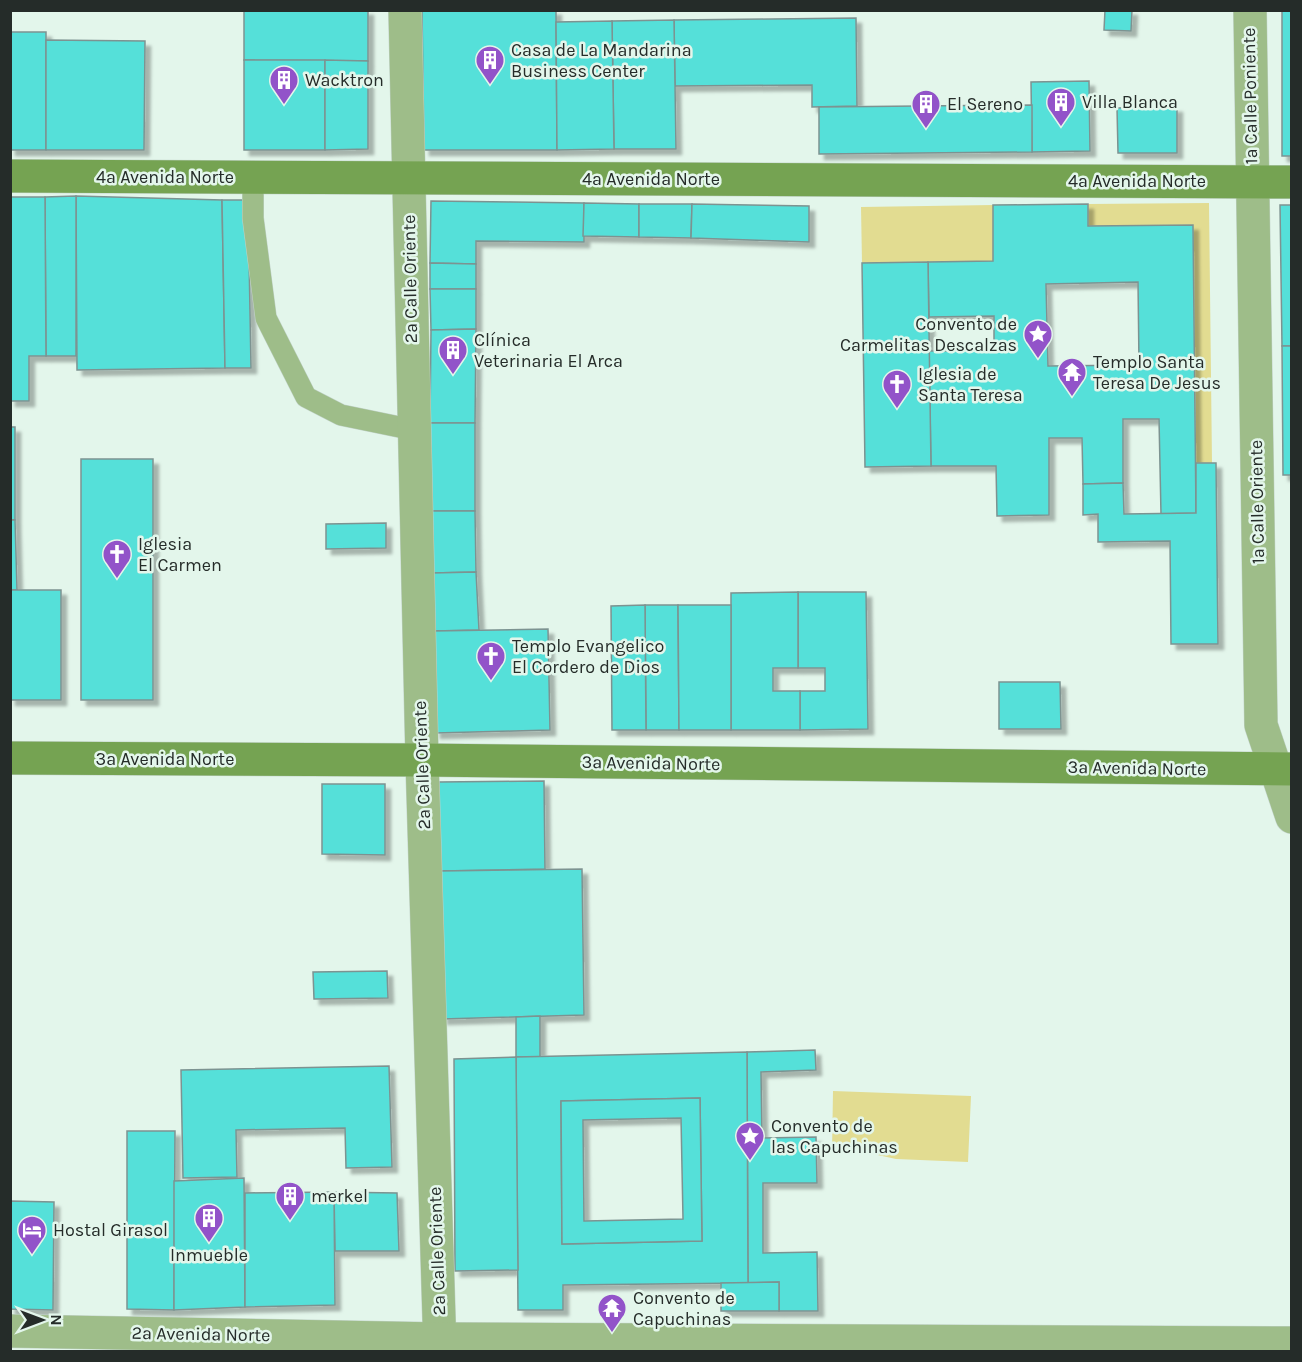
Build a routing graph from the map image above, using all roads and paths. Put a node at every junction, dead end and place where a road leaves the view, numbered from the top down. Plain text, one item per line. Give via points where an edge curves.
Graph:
1 (405, 10) edge
2 (1250, 10) edge
3 (10, 176) edge
4 (254, 177) junction
5 (408, 178) junction
6 (1251, 182) junction
7 (1292, 182) edge
8 (414, 430) junction
9 (10, 758) edge
10 (422, 760) junction
11 (1284, 770) edge
12 (1292, 817) edge
13 (10, 1331) edge
14 (1292, 1343) edge
15 (440, 1345) edge

1 - 5 street, 2a Calle Oriente
2 - 6 street, 1a Calle Poniente
3 - 4 street, 4a Avenida Norte
4 - 5 street, 4a Avenida Norte
4 - 8 lane via 253,218 266,318 306,398 341,415
5 - 6 street, 4a Avenida Norte
5 - 8 street, 2a Calle Oriente
6 - 7 street, 4a Avenida Norte
6 - 11 street, 1a Calle Oriente via 1262,725
8 - 10 street, 2a Calle Oriente
9 - 10 street, 3a Avenida Norte
10 - 11 street, 3a Avenida Norte
10 - 15 street, 2a Calle Oriente
11 - 12 street, 1a Calle Oriente
13 - 15 street, 2a Avenida Norte
14 - 15 street, 2a Avenida Norte

